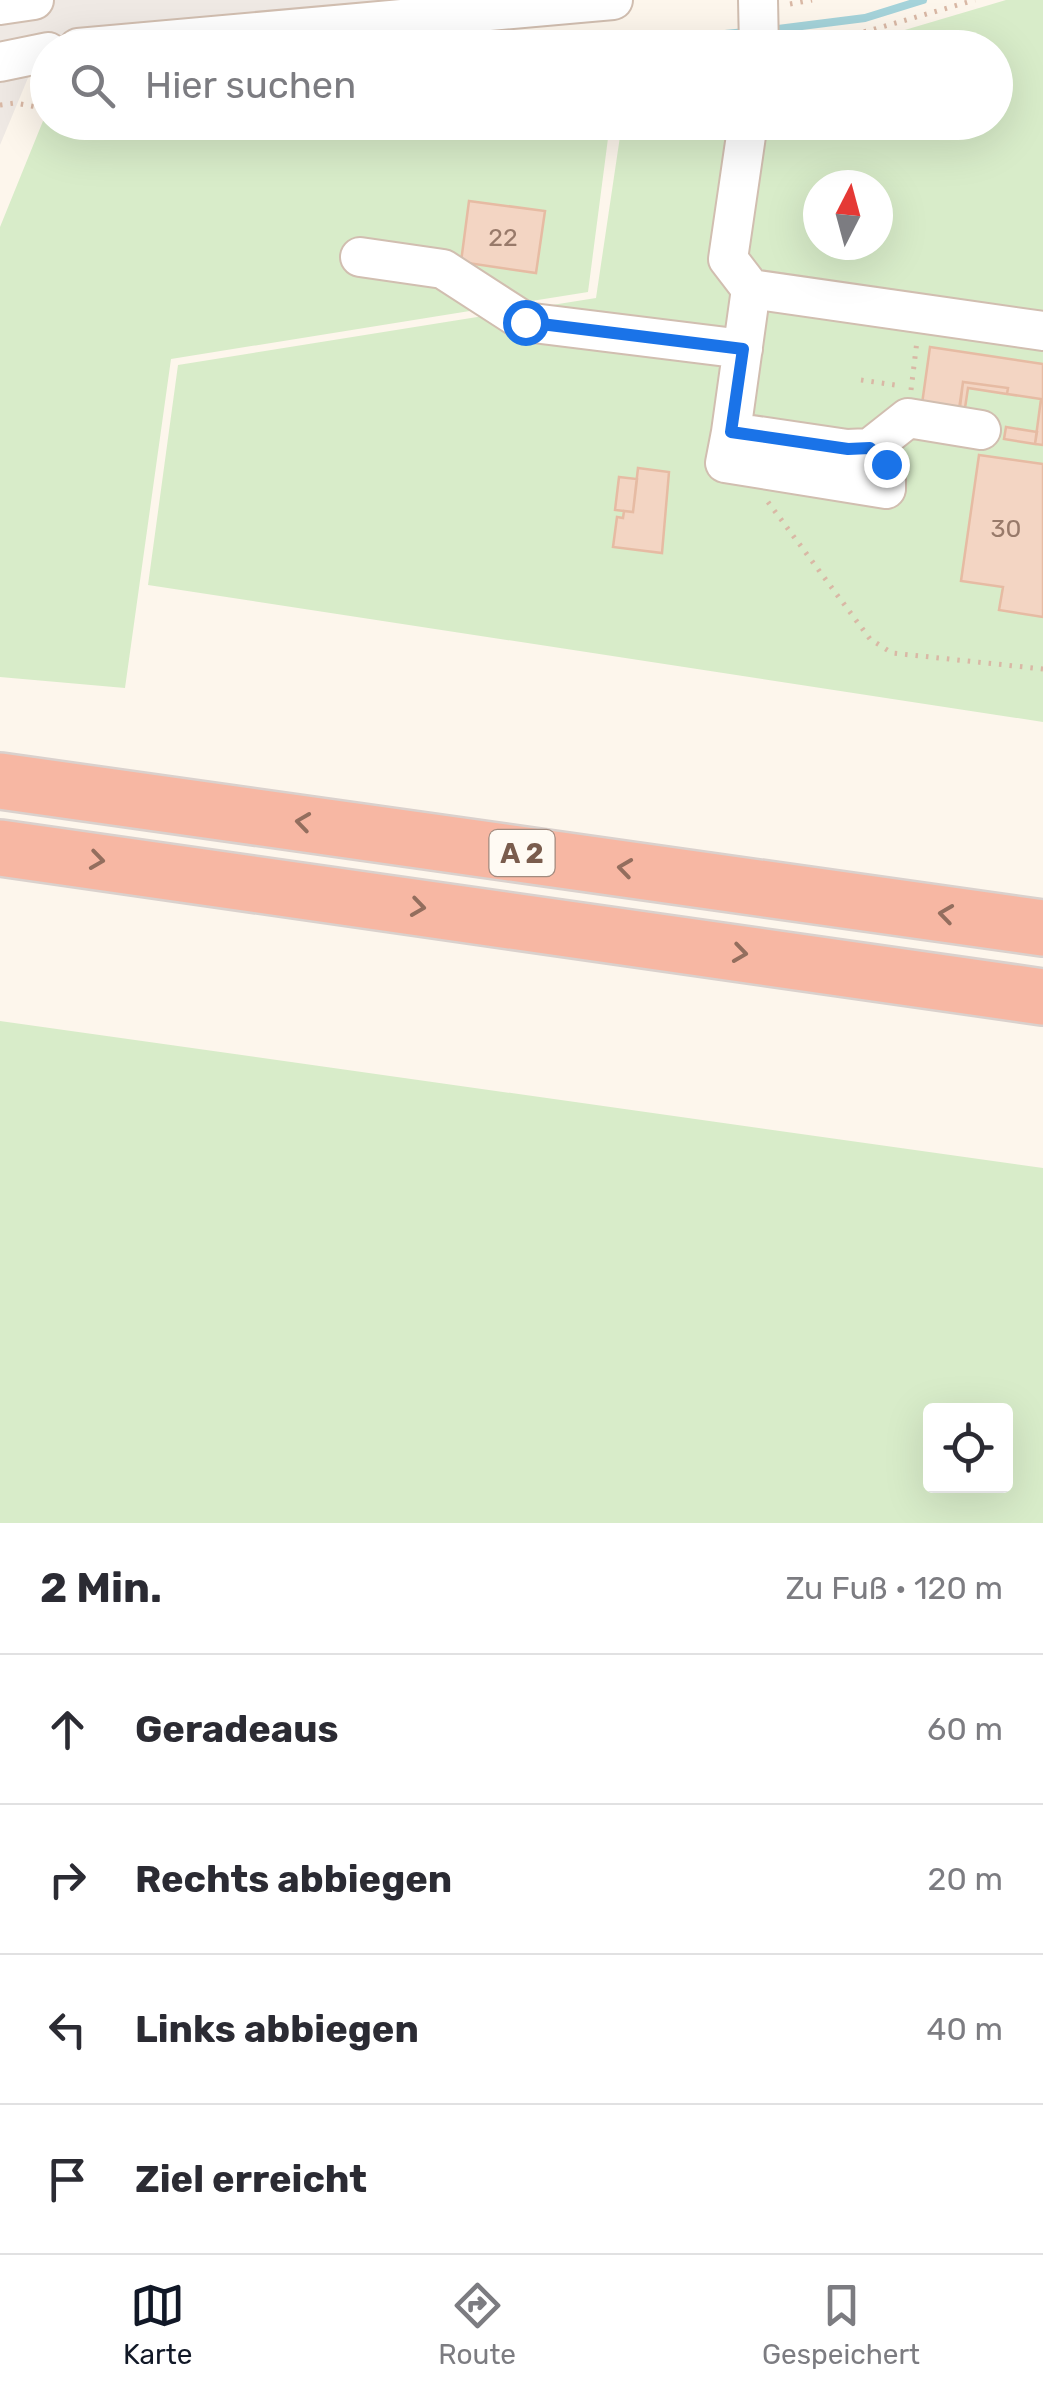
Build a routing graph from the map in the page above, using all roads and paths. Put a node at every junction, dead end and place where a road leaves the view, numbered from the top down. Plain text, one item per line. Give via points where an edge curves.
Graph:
1 (34, 0) edge
2 (613, 0) edge
3 (975, 0) edge
4 (0, 5) edge
5 (759, 26) edge
6 (256, 30) edge
7 (846, 30) edge
8 (871, 30) edge
9 (30, 56) edge
10 (0, 62) edge
11 (0, 105) edge
12 (30, 106) edge
13 (745, 140) edge
14 (360, 257) dead end
15 (751, 289) junction
16 (921, 314) junction
17 (1043, 331) edge
18 (743, 349) junction
19 (861, 380) dead end
20 (910, 403) junction
21 (982, 430) dead end
22 (731, 432) junction
23 (870, 448) junction
24 (766, 470) junction
25 (1043, 669) edge
26 (0, 780) edge
27 (0, 848) edge
28 (1043, 928) edge
29 (1043, 997) edge

1 - 4 street
2 - 6 street
3 - 8 path
5 - 7 path
9 - 10 street
11 - 12 path
13 - 15 street via 728,259
14 - 18 street via 443,270 525,322
15 - 16 street
15 - 18 street
16 - 17 street
16 - 20 path
18 - 22 street
19 - 20 path
20 - 21 street
20 - 23 street
22 - 23 street
22 - 24 street via 725,463
23 - 24 street via 886,464 886,490
24 - 25 path via 766,500 870,639 892,654
28 -> 26 highway, A 2
27 -> 29 highway, A 2

